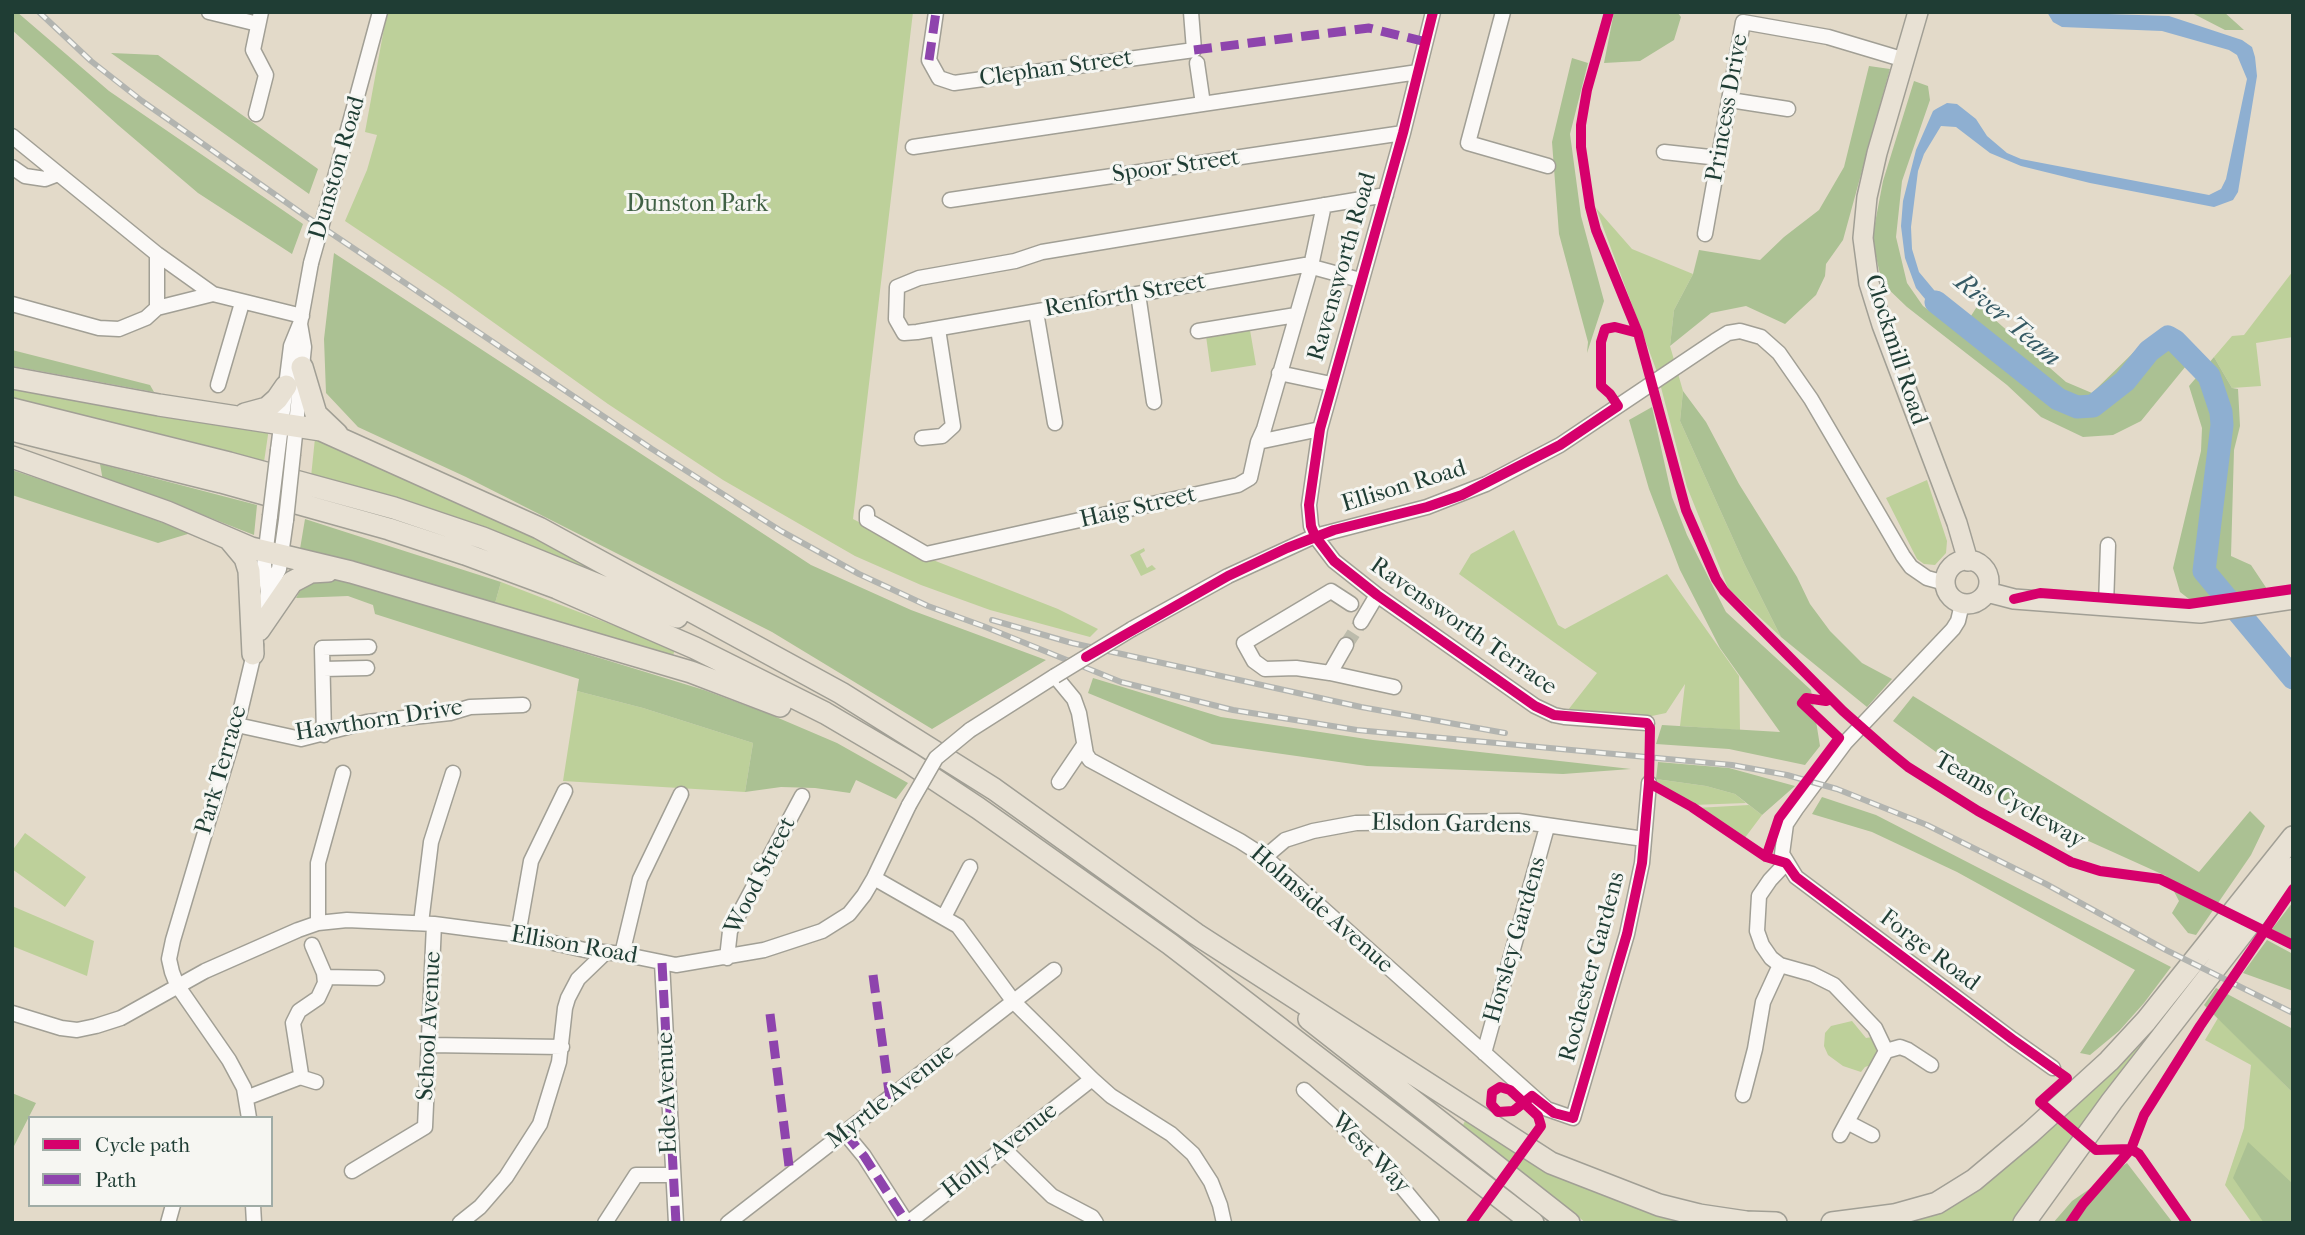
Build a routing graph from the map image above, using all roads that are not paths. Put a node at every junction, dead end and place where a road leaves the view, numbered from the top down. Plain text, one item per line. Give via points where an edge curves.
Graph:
1 (209, 12) edge
2 (380, 12) edge
3 (936, 12) edge
4 (1191, 12) edge
5 (1433, 12) edge
6 (1918, 12) edge
7 (1498, 13) edge
8 (1744, 17) edge
9 (260, 18) edge
10 (1195, 57) junction
11 (1905, 60) junction
12 (1418, 72) junction
13 (1730, 100) junction
14 (1203, 104) junction
15 (1788, 109) dead end
16 (256, 114) dead end
17 (1403, 133) junction
18 (12, 136) edge
19 (913, 147) dead end
20 (1664, 152) dead end
21 (1719, 158) junction
22 (1548, 166) dead end
23 (12, 167) edge
24 (58, 174) junction
25 (1386, 195) junction
26 (950, 200) dead end
27 (1324, 205) junction
28 (1705, 234) dead end
29 (157, 254) junction
30 (1311, 266) junction
31 (1360, 280) junction
32 (213, 294) junction
33 (1138, 294) junction
34 (242, 303) junction
35 (12, 304) edge
36 (157, 308) junction
37 (1036, 312) junction
38 (1296, 315) junction
39 (301, 321) junction
40 (938, 329) junction
41 (1198, 331) dead end
42 (302, 367) junction
43 (1282, 373) junction
44 (12, 378) edge
45 (1331, 384) junction
46 (218, 385) dead end
47 (286, 386) junction
48 (1154, 402) dead end
49 (12, 409) edge
50 (236, 416) junction
51 (1055, 423) dead end
52 (289, 424) junction
53 (1320, 429) junction
54 (12, 430) edge
55 (922, 438) dead end
56 (345, 439) junction
57 (1258, 442) junction
58 (12, 457) edge
59 (867, 513) dead end
60 (1315, 536) junction
61 (228, 538) junction
62 (2108, 545) dead end
63 (273, 554) junction
64 (1968, 561) junction
65 (351, 572) junction
66 (1945, 583) junction
67 (1987, 592) junction
68 (1377, 595) junction
69 (2284, 600) edge
70 (1351, 604) dead end
71 (1962, 604) junction
72 (2106, 606) junction
73 (1361, 622) tunnel mouth
74 (259, 630) junction
75 (1346, 645) tunnel mouth
76 (369, 647) dead end
77 (253, 654) junction
78 (367, 668) dead end
79 (323, 669) junction
80 (1330, 673) junction
81 (1055, 676) junction
82 (1394, 687) dead end
83 (841, 693) junction
84 (523, 705) dead end
85 (1647, 723) dead end
86 (237, 725) junction
87 (324, 735) junction
88 (1084, 746) junction
89 (910, 763) junction
90 (343, 773) dead end
91 (453, 773) dead end
92 (1059, 782) dead end
93 (1649, 783) dead end
94 (565, 791) dead end
95 (681, 794) dead end
96 (802, 796) dead end
97 (1548, 827) junction
98 (2292, 837) edge
99 (1644, 839) junction
100 (1265, 857) junction
101 (1786, 863) junction
102 (970, 867) dead end
103 (2293, 868) edge
104 (874, 878) junction
105 (944, 917) junction
106 (318, 923) junction
107 (428, 923) junction
108 (518, 935) junction
109 (1207, 941) junction
110 (312, 945) dead end
111 (604, 953) junction
112 (622, 954) junction
113 (726, 958) junction
114 (662, 963) junction
115 (1780, 965) junction
116 (1054, 970) dead end
117 (325, 977) junction
118 (377, 978) dead end
119 (177, 985) junction
120 (1014, 1002) junction
121 (12, 1013) edge
122 (429, 1045) junction
123 (562, 1047) junction
124 (1886, 1051) junction
125 (1484, 1053) junction
126 (1931, 1065) dead end
127 (2053, 1068) dead end
128 (300, 1077) junction
129 (1092, 1079) junction
130 (316, 1082) dead end
131 (1304, 1090) dead end
132 (1743, 1095) dead end
133 (246, 1098) junction
134 (249, 1116) edge
135 (1573, 1118) joint
136 (845, 1133) junction
137 (1872, 1135) dead end
138 (1003, 1148) junction
139 (352, 1171) dead end
140 (672, 1175) junction
141 (460, 1223) edge
142 (605, 1223) edge
143 (676, 1223) edge
144 (728, 1223) edge
145 (907, 1223) edge
146 (1096, 1223) edge
147 (1224, 1223) edge
148 (1432, 1223) edge
149 (1533, 1223) edge
150 (1569, 1223) edge
151 (1776, 1223) edge
152 (1832, 1223) edge
153 (2024, 1223) edge

1 - 9 street
2 - 39 street, Dunston Road, bridge via 311,263
3 - 10 street, Clephan Street via 929,60 939,78 954,83
4 - 10 street
5 - 12 street, Ravensworth Road
6 - 11 main road, Clockmill Road
7 - 22 street via 1468,143
8 - 11 street, Princess Drive
8 - 13 street, Princess Drive
9 - 16 street via 253,50 266,75
10 - 14 street
11 - 64 main road, Clockmill Road via 1877,153 1863,238 1869,283 1882,325
12 - 14 street
12 - 17 street, Ravensworth Road
13 - 15 street
13 - 21 street, Princess Drive
14 - 19 street
17 - 25 street, Ravensworth Road
17 - 26 street, Spoor Street
18 - 24 street
20 - 21 street
21 - 28 street, Princess Drive
23 - 24 street via 25,176 45,179
24 - 29 street
25 - 27 street
25 - 31 street, Ravensworth Road
27 - 30 street, Haig Street
27 - 40 street, Renforth Street via 1042,252 919,278 897,288 896,319 904,332
29 - 32 street
29 - 36 street
30 - 31 street, Renforth Street
30 - 33 street, Renforth Street
30 - 38 street, Haig Street
31 - 45 street, Ravensworth Road
32 - 34 street
32 - 36 street
33 - 37 street, Renforth Street
33 - 48 street
34 - 39 street
34 - 46 street
35 - 36 street via 99,328 119,329
37 - 40 street, Renforth Street
37 - 51 street
38 - 41 street
38 - 43 street, Haig Street
39 - 42 street, Dunston Road
39 - 47 street, Dunston Road via 290,346
40 - 55 street via 953,426 942,436
42 - 52 street, Dunston Road
42 - 56 highway via 316,414
43 - 45 street
43 - 57 street, Haig Street
44 - 50 highway
45 - 53 street, Ravensworth Road
47 - 50 highway via 267,408
47 - 52 street, Dunston Road
49 - 83 highway via 394,508 483,538 694,624
50 - 52 highway
52 - 56 highway
52 - 63 street, bridge via 278,450 270,516
52 - 63 street, Dunston Road, bridge via 293,454 286,520
53 - 57 street
53 - 60 street, Ravensworth Road via 1309,505
54 - 89 highway via 389,529 557,588 695,648 825,713
56 - 83 highway via 539,527
57 - 59 street, Haig Street via 1250,478 1238,485 926,554 867,520
58 - 61 highway
60 - 66 street, Ellison Road via 1427,507 1486,484 1560,445 1714,341 1740,331 1766,341 1790,368 1911,567 1927,579
60 - 68 street, Ravensworth Terrace via 1334,561
60 - 81 street, Ellison Road, bridge via 1228,576
61 - 63 highway
61 - 77 highway via 242,553 249,571
62 - 72 street
63 - 65 highway
63 - 74 street, Park Terrace via 264,565 268,592
64 - 66 main road via 1952,567
64 - 67 main road via 1988,574
65 - 74 highway via 320,571 298,577
65 - 89 highway via 691,672 756,695
66 - 71 main road via 1949,594
67 - 71 main road via 1974,603
67 - 72 main road via 2014,599
68 - 73 street
68 - 85 street, Ravensworth Terrace via 1545,711 1564,717
69 - 72 main road via 2200,613
70 - 80 street via 1331,591 1244,643 1254,661 1265,669
71 - 101 street via 1953,628 1845,743 1796,809 1783,836
74 - 77 street, Park Terrace
75 - 80 street
76 - 79 street via 322,648
77 - 86 street, Park Terrace
78 - 79 street
79 - 87 street
80 - 82 street
81 - 88 street via 1074,699
81 - 104 street, Ellison Road, bridge via 970,730 936,758
83 - 109 highway via 994,789
84 - 87 street, Hawthorn Drive via 470,707 367,722
86 - 87 street, Hawthorn Drive via 301,739
86 - 119 street, Park Terrace via 173,940 169,959
88 - 92 street
88 - 100 street, Holmside Avenue via 1090,760
89 - 149 highway via 1170,944
90 - 106 street via 318,863
91 - 107 street, School Avenue via 431,842
93 - 99 street, Rochester Gardens
94 - 108 street via 531,861
95 - 112 street via 640,879
96 - 113 street, Wood Street via 730,931
97 - 99 street, Elsdon Gardens
97 - 100 street, Elsdon Gardens via 1518,821 1356,824 1285,840
97 - 125 street, Horsley Gardens
98 - 152 highway via 2118,1051 1993,1165 1937,1203 1894,1215
99 - 135 street, Rochester Gardens via 1627,934
100 - 125 street, Holmside Avenue
101 - 115 street via 1759,896 1758,909 1762,945
101 - 127 street, Forge Road via 1796,877
102 - 105 street
103 - 153 highway via 2112,1101
104 - 105 street
104 - 113 street, Ellison Road via 849,914 829,927
105 - 120 street via 958,926
106 - 107 street, Ellison Road
106 - 119 street, Ellison Road
107 - 108 street, Ellison Road
107 - 122 street, School Avenue
108 - 111 street, Ellison Road
109 - 150 highway
109 - 151 highway via 1551,1163 1659,1205 1699,1215
110 - 117 street
111 - 112 street, Ellison Road
111 - 123 street via 572,989 565,1008
112 - 114 street, Ellison Road
113 - 114 street, Ellison Road
114 - 140 street, Ede Avenue
115 - 124 street via 1834,985 1875,1028
115 - 132 street via 1763,1002
116 - 120 street, Myrtle Avenue
117 - 118 street
117 - 128 street via 321,993 299,1011 293,1023
119 - 121 street, Ellison Road via 121,1018 77,1030
119 - 133 street via 229,1060
120 - 129 street
120 - 136 street, Myrtle Avenue
122 - 123 street
122 - 139 street, School Avenue via 425,1127
123 - 141 street via 540,1124 506,1177
124 - 126 street via 1900,1047
124 - 137 street via 1843,1128
125 - 135 street, Holmside Avenue via 1547,1109
128 - 130 street
128 - 133 street
129 - 138 street, Holly Avenue
129 - 147 street via 1193,1154 1210,1182
131 - 148 street, West Way via 1376,1156
133 - 134 street
136 - 144 street, Myrtle Avenue
136 - 145 street
138 - 145 street, Holly Avenue
138 - 146 street via 1052,1196
140 - 142 street via 636,1175
140 - 143 street, Ede Avenue

